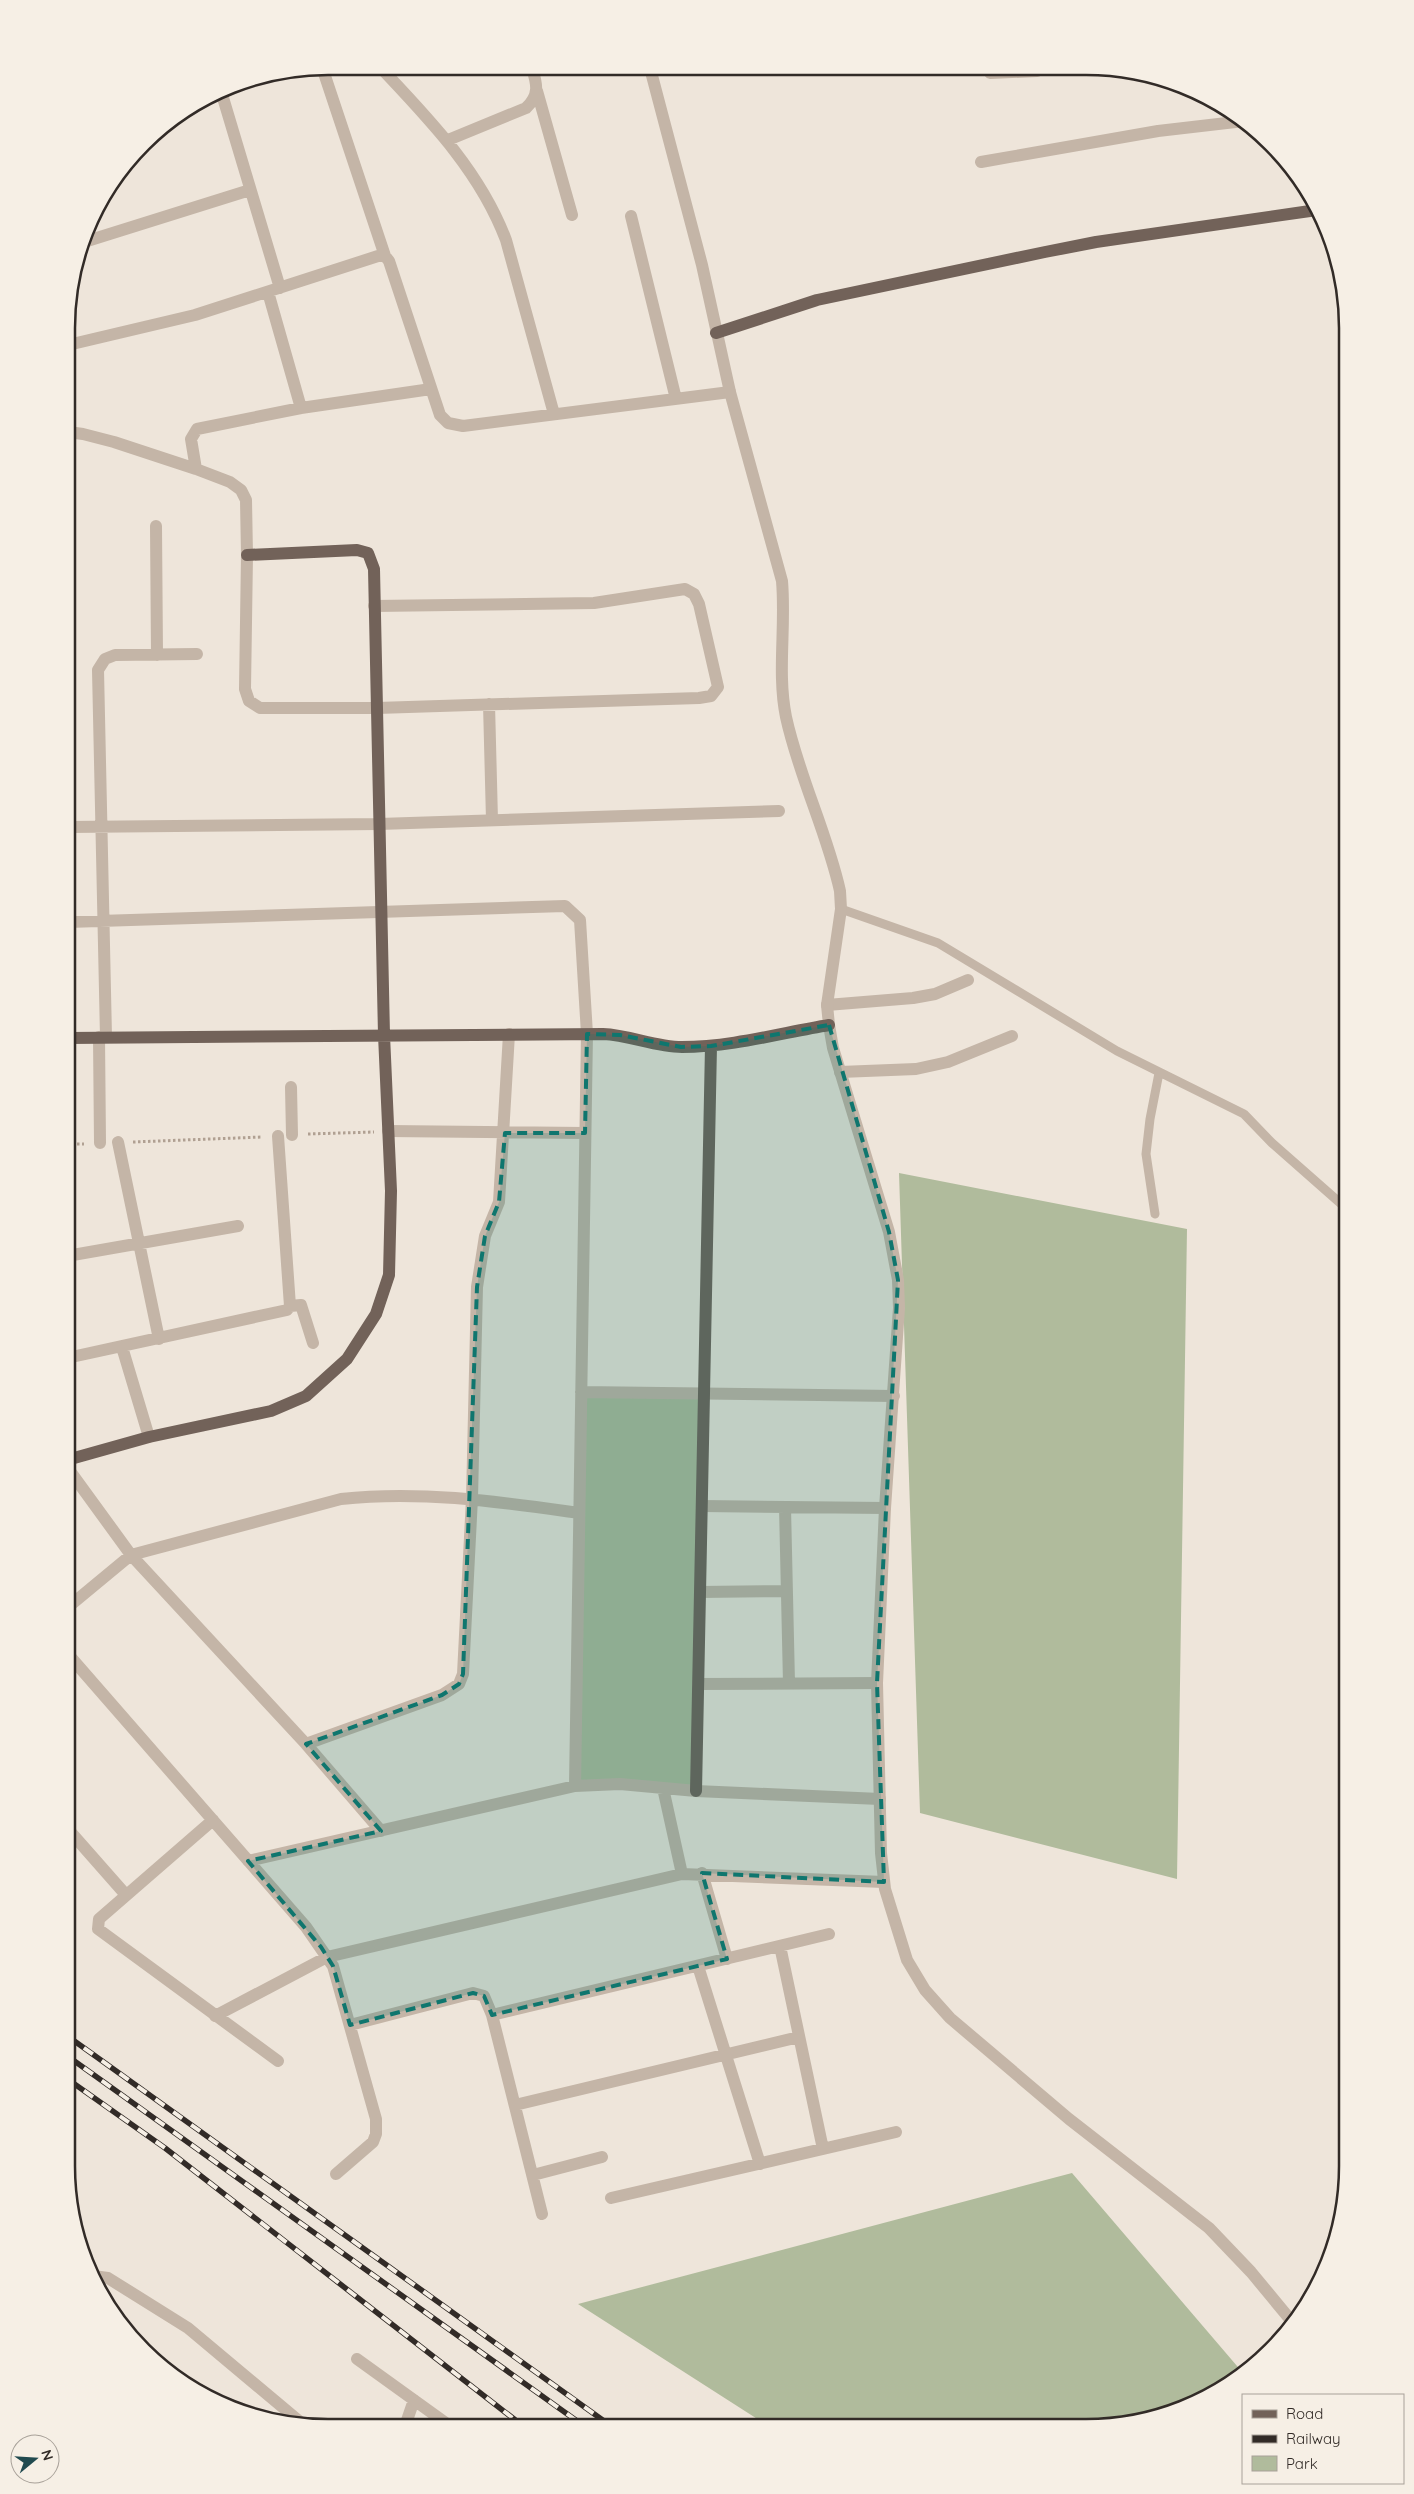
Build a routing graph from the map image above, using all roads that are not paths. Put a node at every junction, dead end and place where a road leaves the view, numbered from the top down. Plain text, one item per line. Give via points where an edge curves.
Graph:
1 (325, 75) edge
2 (387, 75) edge
3 (534, 75) edge
4 (652, 75) edge
5 (537, 91) junction
6 (223, 98) edge
7 (1233, 122) edge
8 (448, 140) junction
9 (981, 162) dead end
10 (250, 190) junction
11 (1310, 211) edge
12 (572, 215) dead end
13 (630, 216) dead end
14 (91, 240) edge
15 (385, 256) junction
16 (274, 290) junction
17 (716, 333) junction
18 (75, 343) edge
19 (431, 389) junction
20 (730, 392) junction
21 (676, 399) junction
22 (301, 408) junction
23 (554, 414) junction
24 (75, 433) edge
25 (196, 469) junction
26 (156, 526) dead end
27 (247, 555) junction
28 (374, 606) junction
29 (197, 654) dead end
30 (157, 655) junction
31 (489, 704) junction
32 (377, 708) junction
33 (778, 811) dead end
34 (492, 820) junction
35 (379, 824) junction
36 (100, 826) junction
37 (75, 827) edge
38 (841, 909) junction
39 (381, 911) junction
40 (103, 921) junction
41 (75, 922) edge
42 (968, 980) dead end
43 (828, 1005) junction
44 (829, 1025) junction
45 (509, 1034) junction
46 (587, 1034) junction
47 (384, 1035) junction
48 (1012, 1036) dead end
49 (102, 1037) junction
50 (75, 1038) edge
51 (711, 1046) junction
52 (840, 1072) junction
53 (1159, 1073) junction
54 (291, 1087) dead end
55 (388, 1131) junction
56 (505, 1132) junction
57 (585, 1133) junction
58 (292, 1135) road end
59 (278, 1136) road end
60 (118, 1142) road end
61 (100, 1143) road end
62 (1339, 1201) edge
63 (1154, 1214) dead end
64 (238, 1226) dead end
65 (138, 1243) junction
66 (75, 1255) edge
67 (290, 1306) junction
68 (159, 1339) junction
69 (313, 1343) dead end
70 (122, 1347) junction
71 (75, 1356) edge
72 (581, 1392) junction
73 (704, 1394) junction
74 (894, 1396) junction
75 (148, 1437) junction
76 (75, 1458) edge
77 (75, 1478) edge
78 (472, 1498) junction
79 (702, 1506) junction
80 (785, 1507) junction
81 (886, 1508) junction
82 (579, 1514) junction
83 (131, 1555) junction
84 (787, 1591) junction
85 (700, 1592) junction
86 (75, 1601) edge
87 (75, 1662) edge
88 (788, 1683) junction
89 (877, 1683) junction
90 (698, 1684) junction
91 (306, 1744) junction
92 (575, 1786) junction
93 (663, 1788) junction
94 (696, 1791) junction
95 (880, 1799) junction
96 (213, 1820) junction
97 (381, 1831) junction
98 (75, 1837) edge
99 (248, 1861) junction
100 (682, 1874) junction
101 (702, 1874) junction
102 (884, 1882) junction
103 (126, 1895) junction
104 (828, 1934) dead end
105 (780, 1946) junction
106 (327, 1957) junction
107 (727, 1959) junction
108 (698, 1966) junction
109 (492, 2015) junction
110 (215, 2016) junction
111 (350, 2025) junction
112 (799, 2037) junction
113 (726, 2054) junction
114 (278, 2061) dead end
115 (515, 2105) junction
116 (896, 2132) dead end
117 (823, 2149) junction
118 (602, 2157) dead end
119 (760, 2164) junction
120 (336, 2174) dead end
121 (533, 2175) junction
122 (611, 2198) dead end
123 (542, 2214) dead end
124 (101, 2277) edge
125 (1289, 2318) edge
126 (358, 2359) dead end
127 (414, 2400) junction
128 (294, 2417) edge
129 (407, 2419) edge
130 (440, 2419) edge

1 - 15 street
2 - 8 street
3 - 5 street
4 - 17 street via 702,265
5 - 8 street via 534,101 526,108
5 - 12 street
6 - 10 street
7 - 9 street
8 - 23 street via 498,218
10 - 14 street
10 - 16 street
11 - 17 main road via 1054,250 817,300
13 - 21 street
15 - 16 street
15 - 19 street via 390,261
16 - 18 street via 195,315
16 - 22 street
17 - 20 street
19 - 22 street
19 - 23 street via 440,415 448,422 463,426
20 - 21 street
20 - 38 street via 782,581 781,676 786,718 836,871
21 - 23 street
22 - 25 street via 197,429 191,439
24 - 25 street
25 - 27 street via 230,482 246,500
26 - 30 street
27 - 28 main road via 357,550 368,554 374,569
27 - 32 street via 245,689 249,701 260,708
28 - 31 street via 594,604 685,589 694,594 718,687 711,696
28 - 32 main road
29 - 30 street
30 - 36 street via 115,655 105,659 98,670
31 - 32 street
31 - 34 street
32 - 35 main road
33 - 34 street
34 - 35 street
35 - 36 street
35 - 39 main road
36 - 37 street
36 - 40 street
38 - 43 street
38 - 53 lane via 938,943
39 - 40 street
39 - 46 street via 565,906 580,920
39 - 47 main road
40 - 41 street
40 - 49 street
42 - 43 street via 935,994
43 - 44 street
44 - 51 main road
44 - 52 street
45 - 46 main road
45 - 47 main road
45 - 56 street
46 - 51 main road via 620,1035 663,1046
46 - 57 street
47 - 49 main road
47 - 55 main road
48 - 52 street via 948,1062 924,1067
49 - 50 main road
49 - 61 street
51 - 73 main road
52 - 74 street via 889,1232 897,1272 899,1308
53 - 62 lane via 1244,1114
53 - 63 lane via 1146,1154
54 - 58 street
55 - 56 street
55 - 75 main road via 391,1191 389,1275 376,1314 347,1359 306,1396 271,1411
56 - 57 street
56 - 78 street via 499,1202 485,1236 477,1288
57 - 72 street
59 - 67 street
60 - 65 street
64 - 65 street
65 - 66 street
65 - 68 street
67 - 68 street via 279,1313
67 - 69 street via 301,1304
68 - 70 street
70 - 71 street
70 - 75 street
72 - 73 street
72 - 82 street
73 - 74 street
73 - 79 main road
74 - 81 street
75 - 76 main road
77 - 83 street
78 - 82 street
78 - 83 street via 369,1496 342,1499
78 - 91 street via 463,1674 459,1684 442,1695
79 - 80 street
79 - 85 main road
80 - 81 street
80 - 84 street
81 - 89 street
82 - 92 street
83 - 86 street
83 - 91 street
84 - 85 street
84 - 88 street
85 - 90 main road
87 - 96 street
88 - 89 street
88 - 90 street
89 - 95 street
90 - 94 main road
91 - 97 street
92 - 93 street via 620,1784
92 - 97 street
93 - 94 street
93 - 100 street
94 - 95 street
95 - 102 street
96 - 99 street
96 - 103 street
97 - 99 street
98 - 103 street
99 - 106 street via 306,1927
100 - 101 street
100 - 106 street
101 - 102 street
101 - 107 street
102 - 125 street via 907,1960 925,1990 950,2018 1069,2119 1209,2228
103 - 110 street via 99,1918 98,1929
104 - 105 street
105 - 107 street
105 - 112 street
106 - 110 street
106 - 111 street via 333,1966
107 - 108 street
108 - 109 street
108 - 113 street
109 - 111 street via 484,1996 473,1993
109 - 115 street
110 - 114 street
111 - 120 street via 376,2119 376,2134 373,2142
112 - 113 street
112 - 117 street
113 - 115 street
113 - 119 street
115 - 121 street
116 - 117 street
117 - 119 street
118 - 121 street
119 - 122 street
121 - 123 street
124 - 128 street via 108,2278 188,2328
126 - 127 street
127 - 129 street
127 - 130 street

